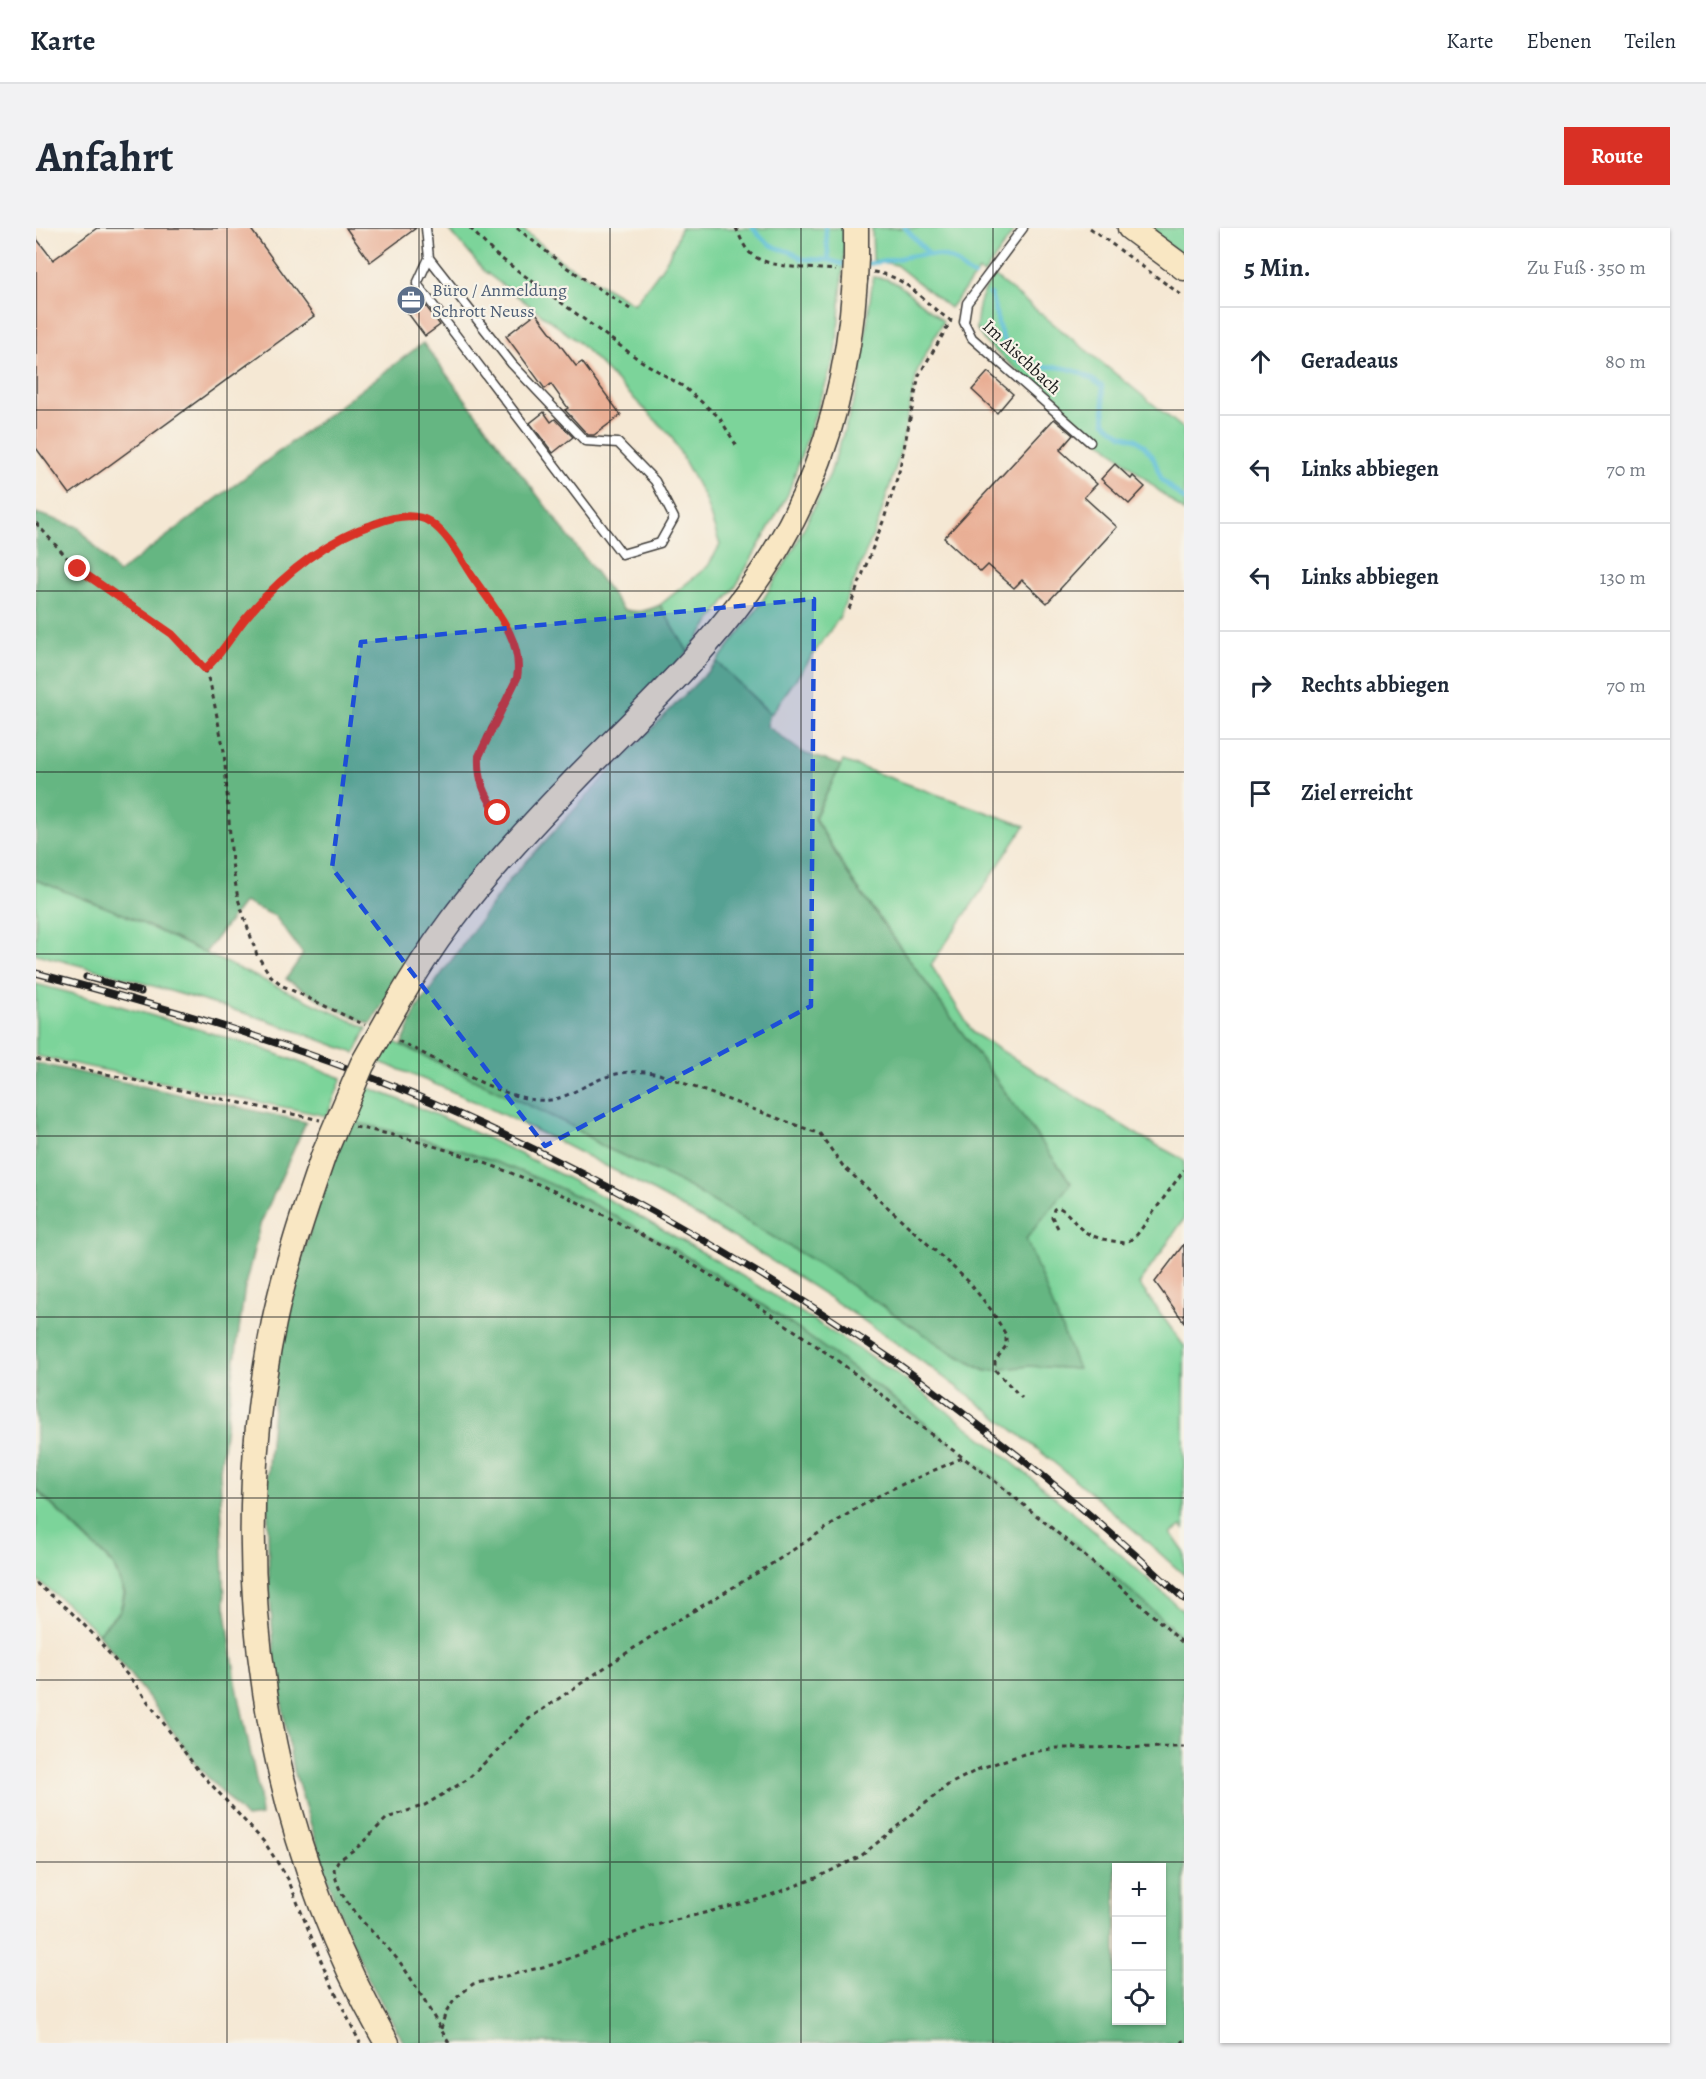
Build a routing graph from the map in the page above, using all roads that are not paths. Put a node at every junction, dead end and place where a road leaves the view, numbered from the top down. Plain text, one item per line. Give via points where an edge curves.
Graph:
1 (426, 228) edge
2 (856, 228) edge
3 (1023, 228) edge
4 (1130, 228) edge
5 (429, 258) junction
6 (1184, 268) edge
7 (1090, 442) dead end
8 (387, 2043) edge

1 - 5 lane
2 - 8 main road, bridge via 847,356 836,406 821,453 781,543 750,591 692,662 568,787 451,920 362,1065 324,1154 290,1260 274,1322 254,1475 253,1554 260,1650 276,1751 293,1819 327,1920
3 - 7 lane, Im Aischbach via 967,303 964,322 972,338
4 - 6 main road
5 - 5 lane via 512,364 585,441 618,443 655,481 674,518 660,543 622,554 417,284

